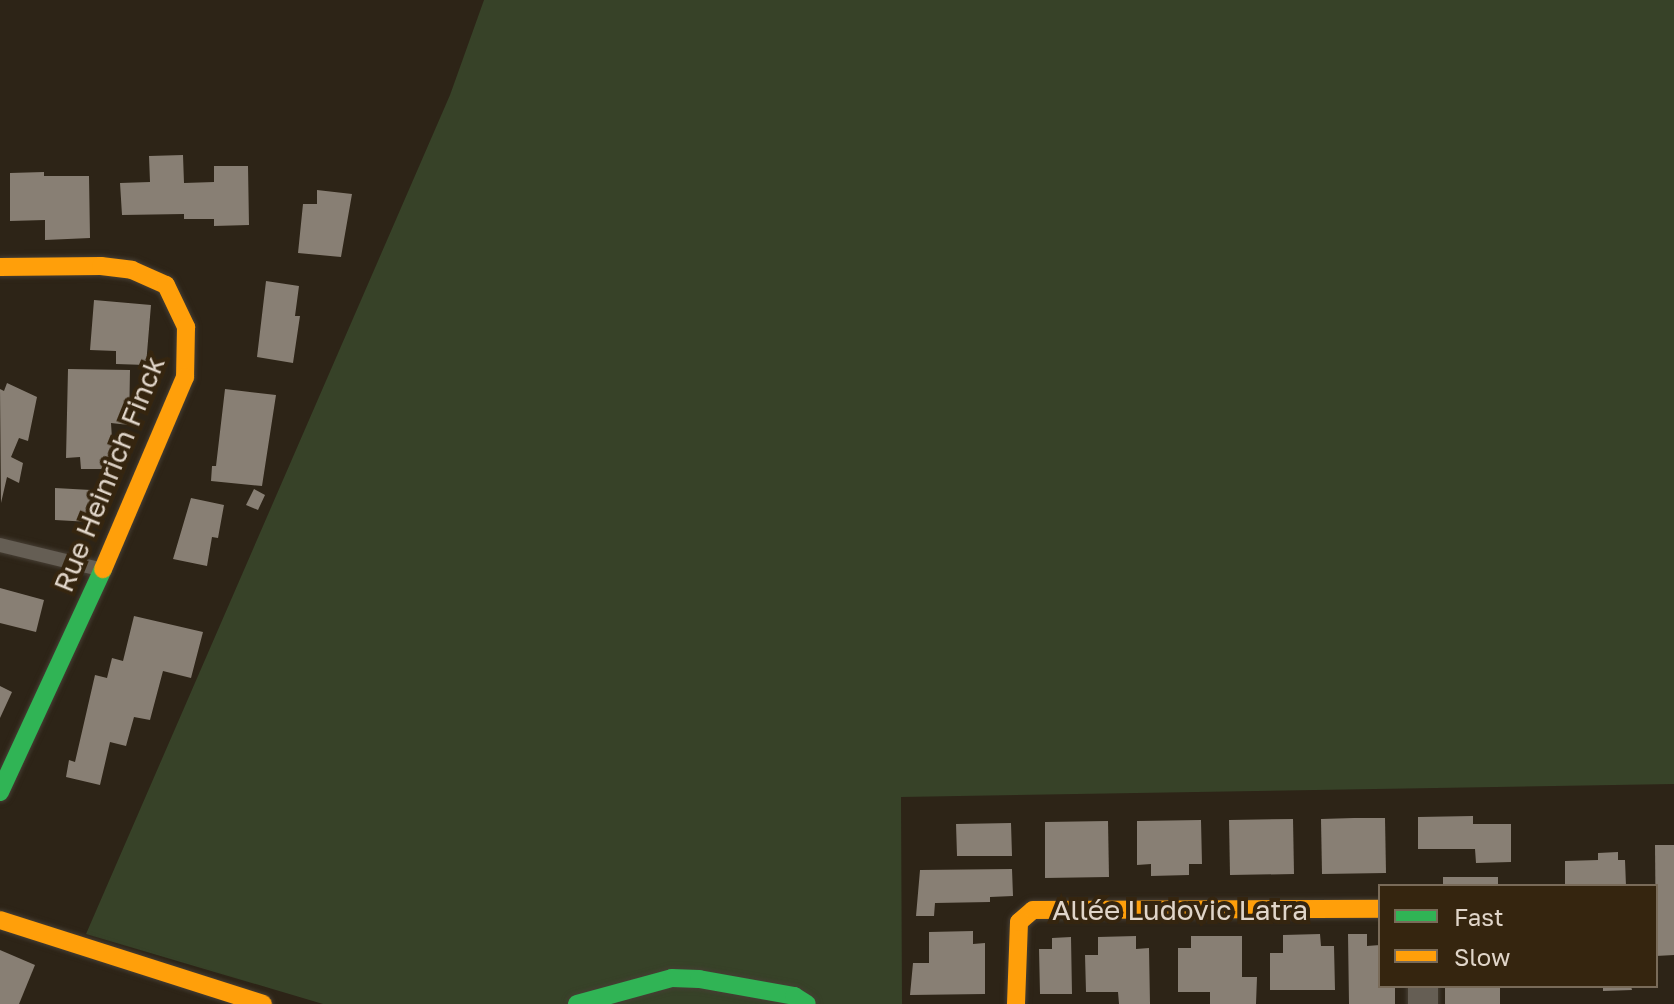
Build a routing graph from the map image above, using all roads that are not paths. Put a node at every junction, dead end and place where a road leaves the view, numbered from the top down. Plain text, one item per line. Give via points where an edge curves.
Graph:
1 (0, 267) edge
2 (0, 545) edge
3 (103, 570) junction
4 (0, 792) edge
5 (1378, 909) edge
6 (0, 920) edge
7 (202, 983) junction
8 (193, 1004) edge
9 (263, 1004) edge
10 (577, 1004) edge
11 (807, 1004) edge
12 (1016, 1004) edge

1 - 3 street, Rue Heinrich Finck via 132,270 166,285 186,327 185,377
2 - 3 lane
3 - 4 street, Rue Heinrich Finck
5 - 12 street, Allée Ludovic Latra via 1033,910 1019,922
6 - 7 street
7 - 8 lane
7 - 9 street
10 - 11 street via 672,978 778,993

